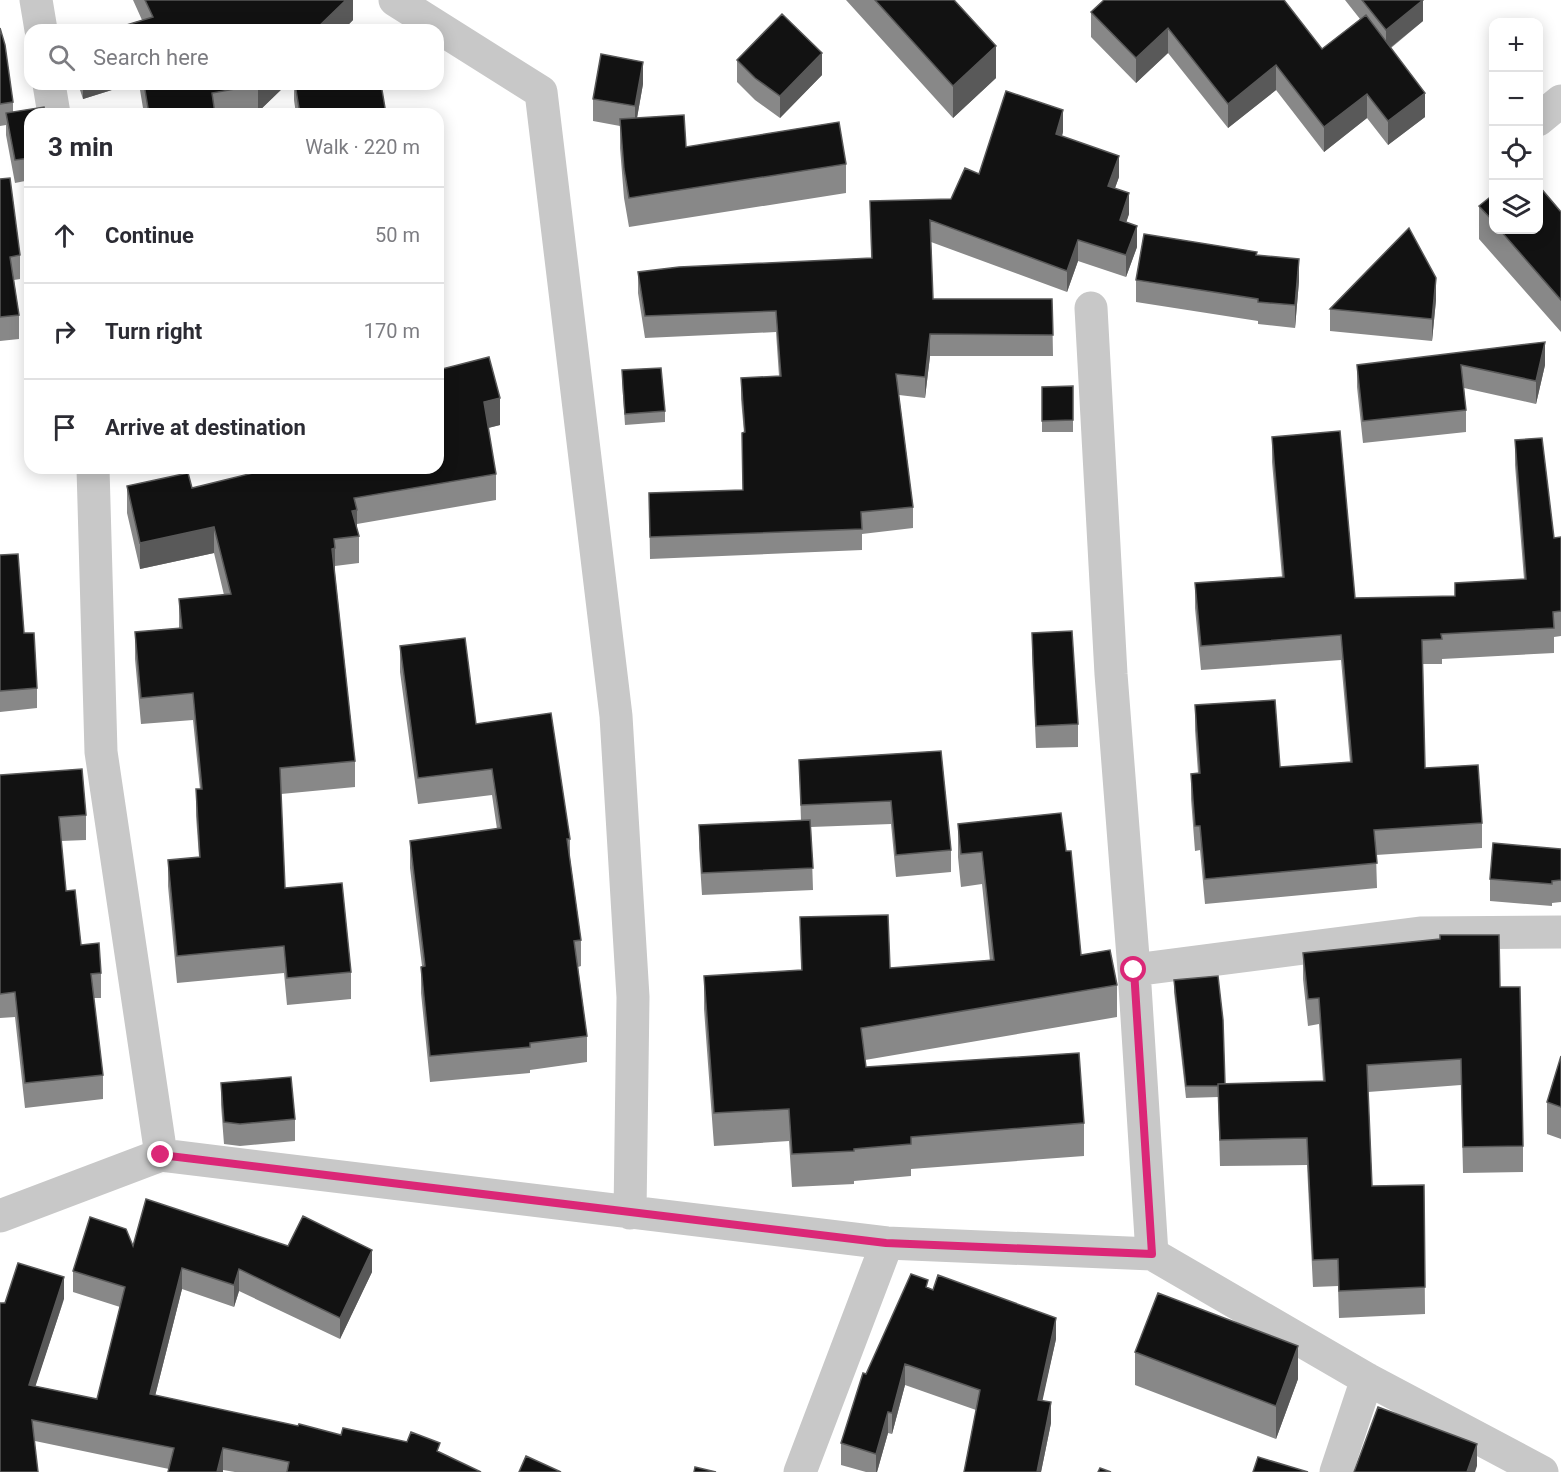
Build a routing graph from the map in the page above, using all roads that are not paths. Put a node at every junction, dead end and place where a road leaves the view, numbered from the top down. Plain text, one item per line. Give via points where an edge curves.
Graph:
1 (36, 0) edge
2 (395, 0) edge
3 (40, 24) edge
4 (433, 24) edge
5 (444, 31) edge
6 (51, 90) edge
7 (1561, 101) edge
8 (53, 108) edge
9 (1543, 117) edge
10 (1091, 308) dead end
11 (93, 474) edge
12 (1561, 932) edge
13 (1134, 970) junction
14 (161, 1155) junction
15 (630, 1213) junction
16 (0, 1216) edge
17 (886, 1243) junction
18 (1152, 1254) junction
19 (1367, 1379) junction
20 (800, 1472) edge
21 (1336, 1472) edge
22 (1542, 1472) edge

1 - 3 street
2 - 4 street
5 - 15 street via 541,92 616,716 633,998
6 - 8 street
7 - 9 street
10 - 13 street via 1111,674
11 - 14 street via 101,752
12 - 13 street via 1420,933
13 - 18 street
14 - 15 street
14 - 16 street
15 - 17 street
17 - 18 street
17 - 20 street
18 - 19 street
19 - 21 street
19 - 22 street

